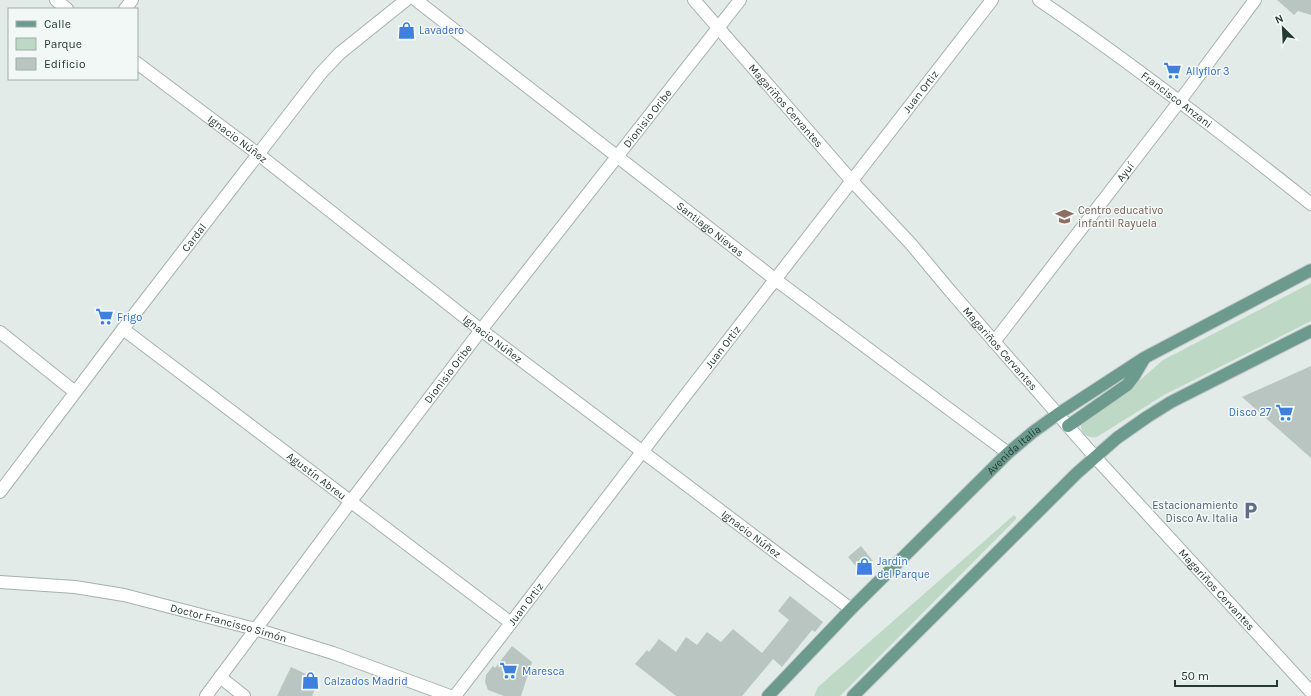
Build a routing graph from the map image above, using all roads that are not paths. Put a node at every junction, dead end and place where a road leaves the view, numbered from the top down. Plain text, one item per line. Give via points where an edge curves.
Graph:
1 (56, 0) edge
2 (406, 0) edge
3 (416, 0) edge
4 (694, 0) edge
5 (740, 0) edge
6 (992, 0) edge
7 (1039, 0) edge
8 (1255, 0) edge
9 (66, 8) edge
10 (719, 28) junction
11 (138, 64) edge
12 (1179, 102) junction
13 (258, 154) junction
14 (617, 158) junction
15 (851, 180) junction
16 (1311, 204) edge
17 (1311, 270) edge
18 (776, 280) junction
19 (123, 329) junction
20 (481, 330) junction
21 (1311, 331) edge
22 (0, 332) edge
23 (994, 342) junction
24 (1144, 358) junction
25 (75, 392) junction
26 (1058, 414) junction
27 (1068, 426) junction
28 (642, 452) junction
29 (1008, 453) junction
30 (1095, 457) junction
31 (0, 492) edge
32 (351, 501) junction
33 (0, 582) edge
34 (851, 609) junction
35 (511, 623) junction
36 (255, 629) junction
37 (220, 677) junction
38 (1308, 693) edge
39 (206, 696) edge
40 (244, 696) edge
41 (450, 696) edge
42 (455, 696) edge
43 (768, 696) edge
44 (853, 696) edge

1 - 9 street
2 - 13 street, Cardal via 340,53 321,73
3 - 14 street, Santiago Nievas
4 - 10 street, Magariños Cervantes
5 - 10 street, Dionisio Oribe
6 - 15 street, Juan Ortiz
7 - 12 street, Francisco Anzani
8 - 12 street, Ayuí
10 - 14 street, Dionisio Oribe
10 - 15 street, Magariños Cervantes
11 - 13 street, Ignacio Núñez
12 - 16 street, Francisco Anzani
12 - 23 street, Ayuí
13 - 19 street, Cardal
13 - 20 street, Ignacio Núñez
14 - 18 street, Santiago Nievas
14 - 20 street, Dionisio Oribe
15 - 18 street, Juan Ortiz
15 - 23 street, Magariños Cervantes via 911,244
17 - 24 main road, Avenida Italia
18 - 28 street, Juan Ortiz
18 - 29 street, Santiago Nievas
19 - 25 street, Cardal
19 - 32 street, Agustín Abreu
20 - 28 street, Ignacio Núñez
20 - 32 street, Dionisio Oribe
21 - 30 main road via 1171,402 1146,417
22 - 25 street
23 - 26 street, Magariños Cervantes
24 - 26 main road, Avenida Italia
24 - 27 main road via 1127,385
25 - 31 street, Cardal
26 - 27 street, Magariños Cervantes
26 - 29 main road, Avenida Italia
27 - 30 street, Magariños Cervantes
28 - 34 street, Ignacio Núñez
28 - 35 street, Juan Ortiz
29 - 34 main road, Avenida Italia
30 - 38 street, Magariños Cervantes
30 - 44 main road
32 - 35 street, Agustín Abreu
32 - 36 street, Dionisio Oribe
33 - 36 street, Doctor Francisco Simón via 76,587 124,595
34 - 43 main road, Avenida Italia
35 - 42 street, Juan Ortiz
36 - 37 street, Dionisio Oribe
36 - 41 street, Doctor Francisco Simón via 333,653
37 - 39 street, Dionisio Oribe
37 - 40 street

